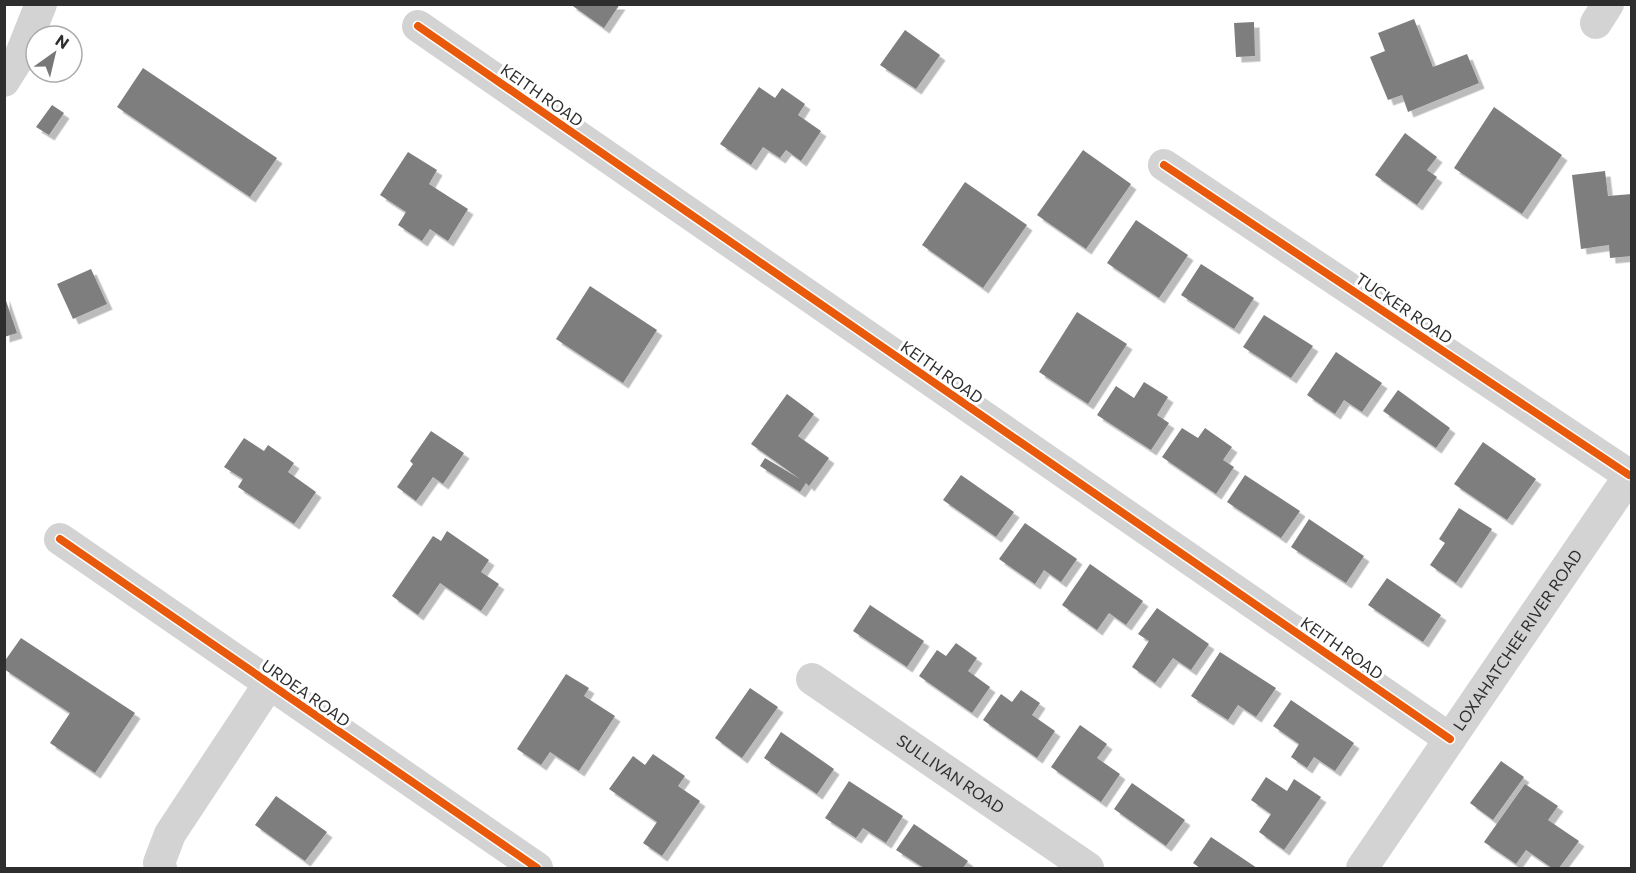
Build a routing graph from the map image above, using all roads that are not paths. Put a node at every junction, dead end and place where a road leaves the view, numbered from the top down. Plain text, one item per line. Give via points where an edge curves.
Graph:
1 (41, 4) edge
2 (418, 26) dead end
3 (4, 81) edge
4 (1164, 165) dead end
5 (1630, 473) edge
6 (60, 539) dead end
7 (812, 679) dead end
8 (269, 684) junction
9 (1450, 739) junction
10 (161, 868) edge
11 (537, 868) edge
12 (1088, 868) edge
13 (1362, 868) edge

1 - 3 street via 21,54
2 - 9 street, KEITH ROAD
4 - 5 street, TUCKER ROAD
5 - 9 street, LOXAHATCHEE RIVER ROAD
6 - 8 street, URDEA ROAD
7 - 12 street, SULLIVAN ROAD
8 - 10 street via 170,834 159,863
8 - 11 street, URDEA ROAD
9 - 13 street, LOXAHATCHEE RIVER ROAD

